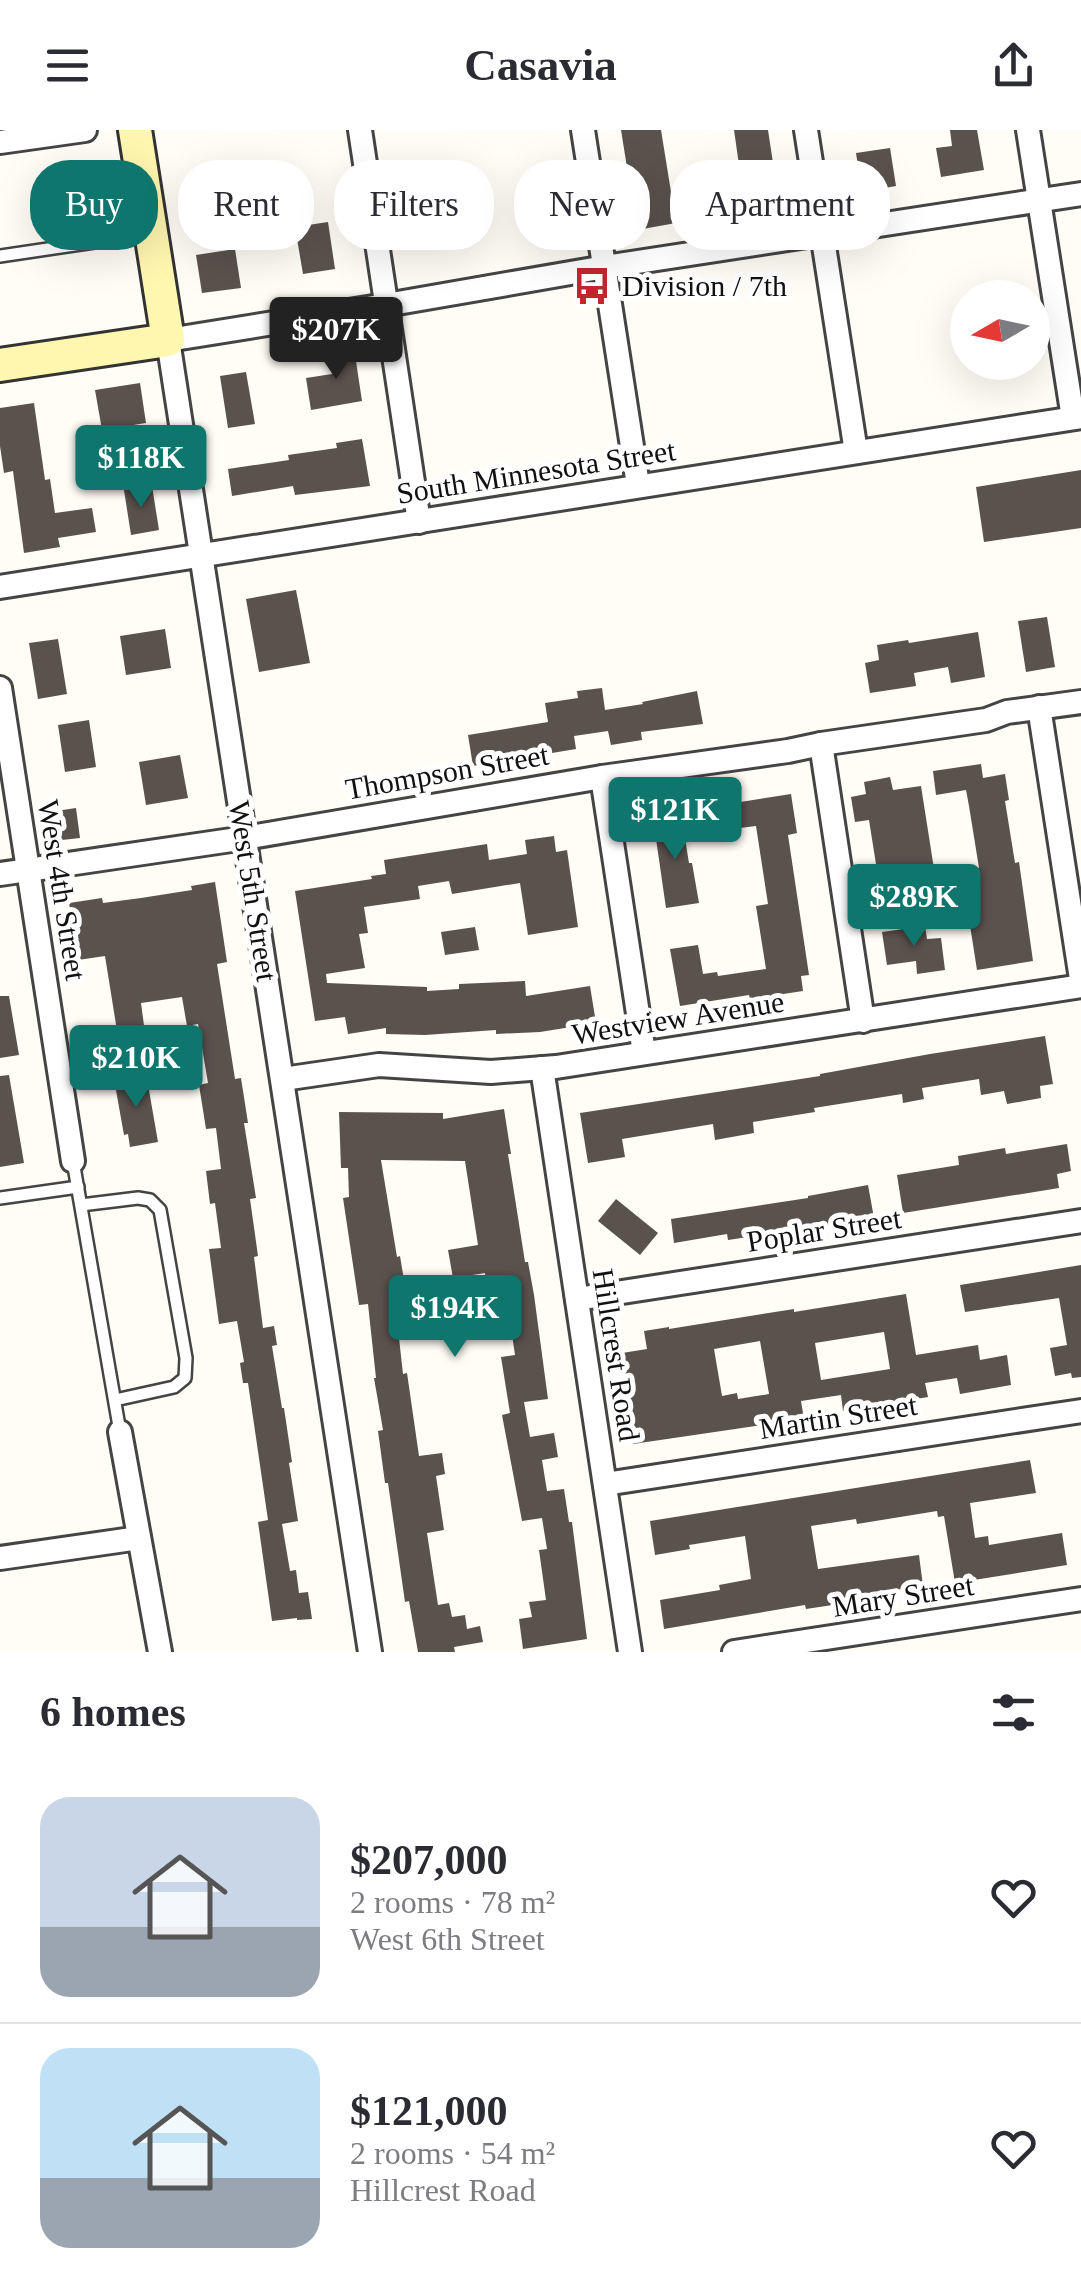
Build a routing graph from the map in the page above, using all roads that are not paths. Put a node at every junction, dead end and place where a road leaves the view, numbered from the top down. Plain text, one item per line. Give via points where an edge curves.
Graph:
1 (85, 130) edge
2 (136, 130) edge
3 (360, 130) edge
4 (584, 130) edge
5 (806, 130) edge
6 (1028, 130) edge
7 (0, 142) edge
8 (140, 160) edge
9 (811, 160) edge
10 (1081, 194) edge
11 (1040, 200) junction
12 (890, 223) edge
13 (41, 250) edge
14 (154, 250) edge
15 (717, 250) edge
16 (824, 250) edge
17 (0, 256) edge
18 (605, 267) junction
19 (386, 305) junction
20 (168, 340) junction
21 (0, 365) edge
22 (1077, 417) edge
23 (856, 452) junction
24 (638, 485) junction
25 (419, 522) junction
26 (202, 556) junction
27 (0, 587) edge
28 (0, 688) edge
29 (1081, 702) edge
30 (1039, 708) junction
31 (821, 744) junction
32 (602, 777) junction
33 (245, 838) junction
34 (28, 870) junction
35 (0, 874) edge
36 (1081, 979) edge
37 (1081, 986) edge
38 (863, 1021) junction
39 (644, 1054) junction
40 (542, 1068) junction
41 (283, 1080) junction
42 (73, 1161) joint
43 (78, 1187) junction
44 (0, 1198) edge
45 (81, 1205) junction
46 (1081, 1221) edge
47 (577, 1299) junction
48 (115, 1400) junction
49 (1081, 1411) edge
50 (120, 1432) joint
51 (605, 1484) junction
52 (139, 1538) junction
53 (0, 1558) edge
54 (1081, 1599) edge
55 (160, 1652) edge
56 (370, 1652) edge
57 (630, 1652) edge
58 (734, 1652) edge

1 - 7 street
2 - 8 street, West 5th Street
3 - 19 street
4 - 18 street
5 - 9 street
6 - 11 street
10 - 11 street
11 - 12 street
11 - 22 street
13 - 17 lane
14 - 20 street, West 5th Street
15 - 18 street
16 - 23 street
18 - 19 street
18 - 24 street
19 - 20 street
19 - 25 street
20 - 21 street
20 - 26 street, West 5th Street
22 - 23 street, South Minnesota Street
23 - 24 street, South Minnesota Street
24 - 25 street, South Minnesota Street
25 - 26 street, South Minnesota Street
26 - 27 street, South Minnesota Street
26 - 33 street, West 5th Street
28 - 34 street, West 4th Street
29 - 30 street, Thompson Street
30 - 31 street, Thompson Street
30 - 36 street
31 - 32 street, Thompson Street
31 - 38 street
32 - 33 street, Thompson Street
32 - 39 street
33 - 34 street, Thompson Street
33 - 41 street, West 5th Street
34 - 35 street, Thompson Street
34 - 42 street, West 4th Street
37 - 38 street, Westview Avenue
38 - 39 street, Westview Avenue
39 - 40 street, Westview Avenue
40 - 41 street, Westview Avenue via 379,1065
40 - 47 street, Hillcrest Road
41 - 56 street, West 5th Street
42 - 43 lane
43 - 44 lane
43 - 45 lane
45 - 48 lane
45 - 48 lane via 150,1200 160,1210 170,1266 185,1378 174,1388
46 - 47 street, Poplar Street
47 - 51 street, Hillcrest Road
48 - 50 lane
49 - 51 street, Martin Street
50 - 52 street
51 - 57 street, Hillcrest Road
52 - 53 street
52 - 55 street
54 - 58 street, Mary Street

